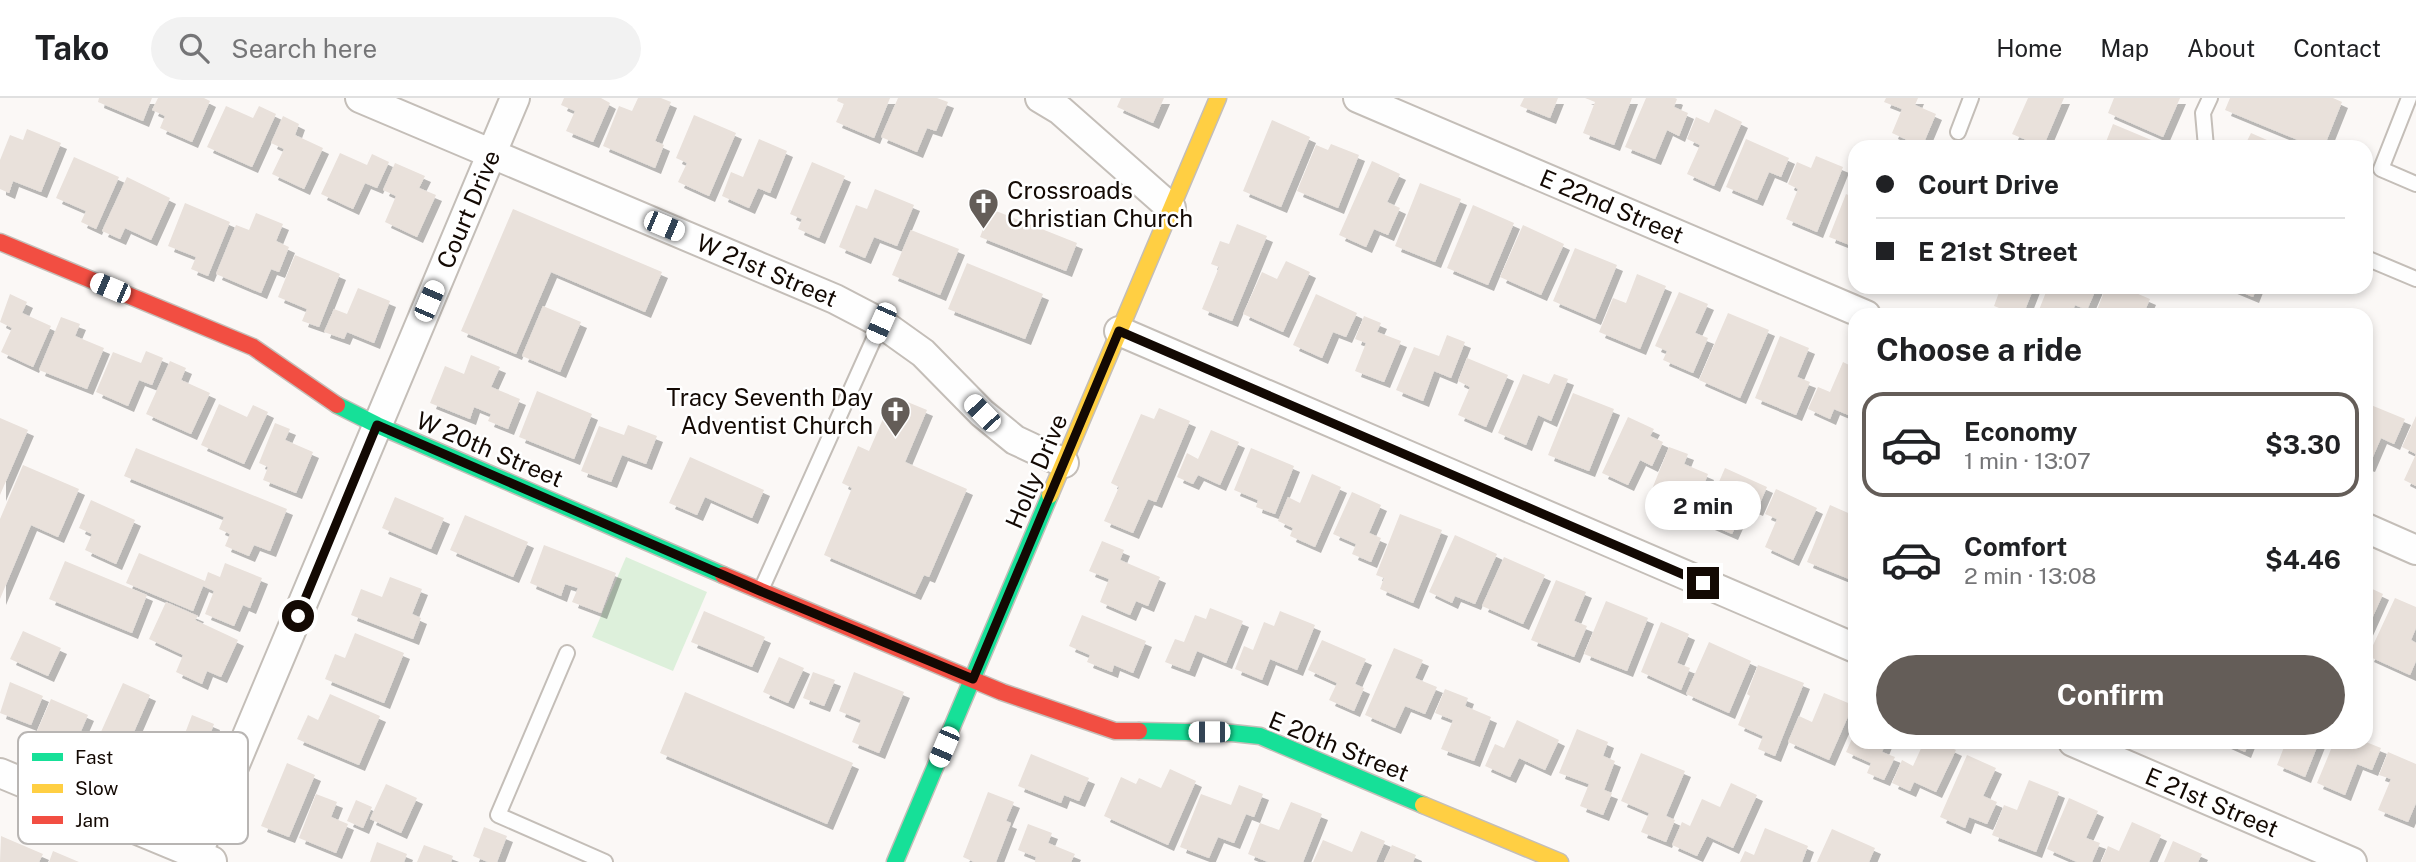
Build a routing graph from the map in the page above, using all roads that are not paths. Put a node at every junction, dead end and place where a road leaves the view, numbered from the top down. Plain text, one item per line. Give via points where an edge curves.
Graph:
1 (360, 98) edge
2 (515, 98) edge
3 (1040, 98) edge
4 (1217, 98) edge
5 (1358, 98) edge
6 (1972, 98) edge
7 (2210, 98) edge
8 (2409, 98) edge
9 (1958, 131) dead end
10 (2205, 140) edge
11 (492, 153) junction
12 (2416, 184) edge
13 (1171, 208) junction
14 (0, 242) edge
15 (2373, 261) edge
16 (2416, 279) edge
17 (1850, 308) edge
18 (881, 323) junction
19 (1119, 331) junction
20 (377, 425) junction
21 (1064, 463) junction
22 (2373, 531) edge
23 (2416, 550) edge
24 (760, 591) junction
25 (1848, 645) edge
26 (567, 653) dead end
27 (973, 679) junction
28 (248, 745) edge
29 (2089, 749) edge
30 (0, 773) edge
31 (18, 781) edge
32 (167, 844) edge
33 (202, 859) edge
34 (605, 862) edge
35 (895, 862) edge
36 (1560, 862) edge
37 (2352, 862) edge

1 - 11 street, W 21st Street
2 - 11 street, Court Drive
3 - 13 street via 1060,110
4 - 13 street, Holly Drive
5 - 17 street, E 22nd Street
6 - 9 lane
7 - 10 lane via 2203,113
8 - 12 lane via 2381,169
11 - 18 street, W 21st Street via 835,299
11 - 20 street, Court Drive
13 - 19 street, Holly Drive
14 - 20 street, W 20th Street via 253,347 335,404
15 - 16 lane
18 - 21 street, W 21st Street via 923,353 1015,440
18 - 24 lane
19 - 21 street, Holly Drive
19 - 25 street
20 - 24 street, W 20th Street
20 - 28 street, Court Drive
21 - 27 street, Holly Drive
22 - 23 street
24 - 27 street, W 20th Street
26 - 34 lane via 498,815
27 - 35 street, Holly Drive
27 - 36 street, E 20th Street via 1115,731 1260,736
29 - 37 street, E 21st Street
30 - 31 street
32 - 33 street

